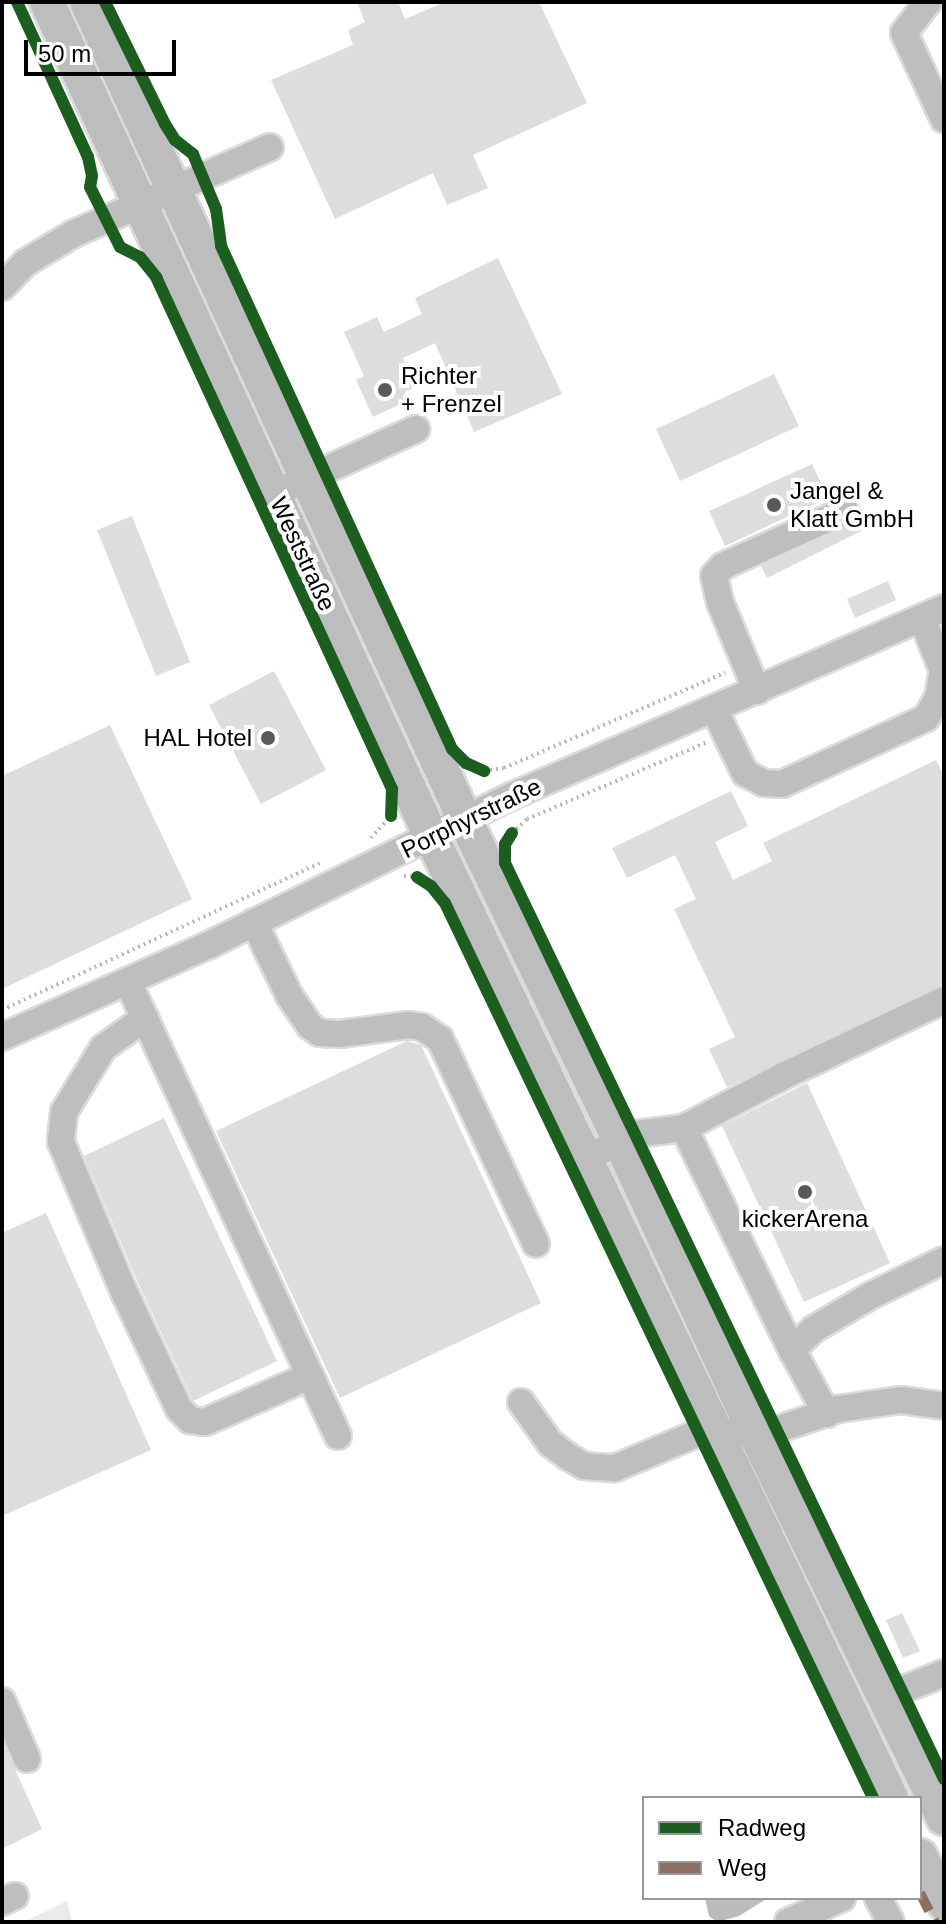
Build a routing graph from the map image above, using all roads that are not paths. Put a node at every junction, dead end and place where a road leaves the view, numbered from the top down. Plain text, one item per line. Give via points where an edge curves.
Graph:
1 (47, 2) edge
2 (87, 2) edge
3 (928, 2) edge
4 (944, 119) edge
5 (270, 147) dead end
6 (175, 189) junction
7 (140, 204) junction
8 (2, 287) edge
9 (416, 429) dead end
10 (308, 478) junction
11 (275, 493) junction
12 (845, 511) dead end
13 (933, 613) edge
14 (757, 691) junction
15 (714, 709) junction
16 (465, 820) junction
17 (431, 836) junction
18 (254, 922) junction
19 (128, 982) junction
20 (944, 1000) edge
21 (145, 1018) junction
22 (2, 1037) edge
23 (684, 1128) junction
24 (620, 1141) junction
25 (585, 1159) junction
26 (536, 1244) dead end
27 (944, 1260) edge
28 (792, 1350) junction
29 (310, 1376) junction
30 (521, 1402) dead end
31 (944, 1406) edge
32 (827, 1414) junction
33 (754, 1431) junction
34 (716, 1433) junction
35 (338, 1436) dead end
36 (944, 1673) edge
37 (885, 1697) junction
38 (2, 1701) edge
39 (27, 1759) dead end
40 (890, 1796) edge
41 (944, 1818) edge
42 (927, 1858) edge
43 (838, 1900) edge
44 (879, 1900) edge
45 (944, 1903) edge
46 (788, 1922) edge
47 (891, 1922) edge

1 - 7 main road, Weststraße
2 - 6 main road
3 - 4 street via 904,33
5 - 6 street
6 - 7 street
6 - 10 main road
7 - 8 street via 61,241 25,263
7 - 11 main road, Weststraße
9 - 10 street
10 - 11 street
10 - 16 main road
11 - 17 main road, Weststraße
12 - 14 street via 719,569 714,576
13 - 14 street, Porphyrstraße
13 - 15 street via 943,671 938,698 926,718 782,784 764,783 745,773
14 - 15 street, Porphyrstraße
15 - 16 street, Porphyrstraße
16 - 17 street, Porphyrstraße
16 - 24 main road
17 - 18 street, Porphyrstraße
17 - 25 main road, Weststraße
18 - 19 street, Porphyrstraße
18 - 26 street via 289,995 320,1033 408,1025 440,1039
19 - 21 street
19 - 22 street, Porphyrstraße
20 - 23 street
21 - 29 street
21 - 29 street via 103,1048 64,1112 61,1142 125,1294 179,1409 190,1420 205,1422
23 - 24 street
23 - 28 street
24 - 25 street
24 - 33 main road
25 - 34 main road, Weststraße
27 - 28 street via 814,1329
28 - 32 street
29 - 35 street
30 - 34 street via 550,1443 584,1466 615,1468 696,1434
31 - 32 street via 901,1400
32 - 33 street via 776,1430
33 - 34 street
33 - 37 main road
34 - 40 main road, Weststraße
36 - 37 street
37 - 41 main road
38 - 39 street
42 - 45 main road
43 - 46 street
44 - 47 street

